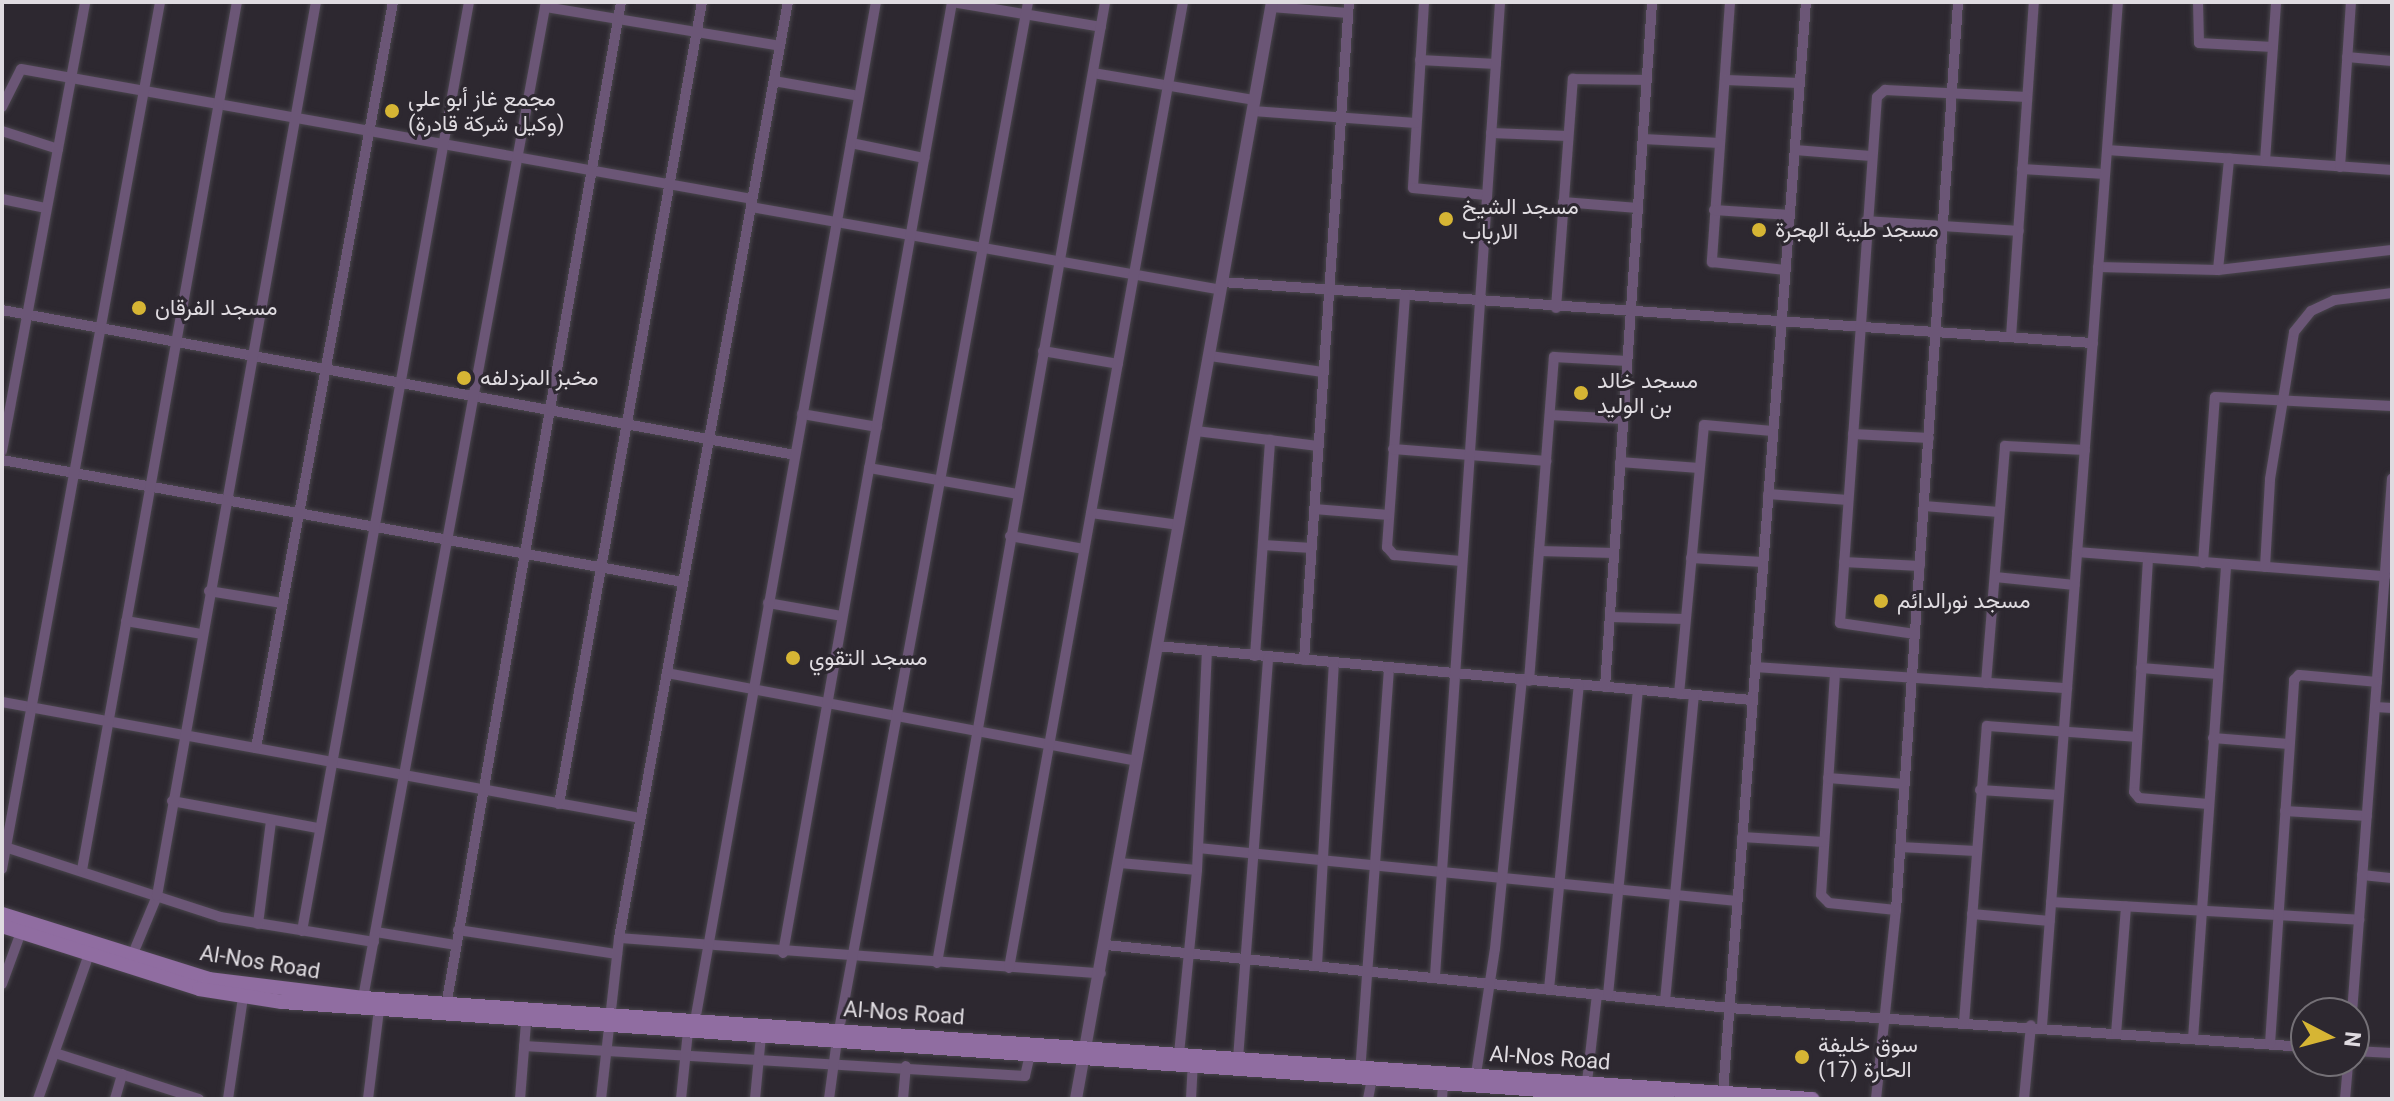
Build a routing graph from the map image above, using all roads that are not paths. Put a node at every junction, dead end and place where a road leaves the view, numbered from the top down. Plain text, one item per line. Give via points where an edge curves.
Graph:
1 (85, 2) edge
2 (160, 2) edge
3 (237, 2) edge
4 (316, 2) edge
5 (393, 2) edge
6 (469, 2) edge
7 (621, 2) edge
8 (702, 2) edge
9 (788, 2) edge
10 (876, 2) edge
11 (952, 2) edge
12 (1028, 2) edge
13 (1105, 2) edge
14 (1183, 2) edge
15 (1424, 2) edge
16 (1500, 2) edge
17 (1652, 2) edge
18 (1730, 2) edge
19 (1806, 2) edge
20 (1958, 2) edge
21 (2034, 2) edge
22 (2118, 2) edge
23 (2198, 2) edge
24 (2276, 2) edge
25 (2351, 2) edge
26 (546, 4) edge
27 (1271, 4) edge
28 (1348, 8) edge
29 (1026, 14) junction
30 (617, 21) junction
31 (1101, 27) junction
32 (696, 33) junction
33 (780, 46) junction
34 (2273, 47) junction
35 (2347, 57) junction
36 (1420, 60) junction
37 (2392, 61) edge
38 (1496, 64) junction
39 (1093, 73) junction
40 (72, 79) junction
41 (1647, 80) junction
42 (1725, 80) junction
43 (774, 81) junction
44 (1800, 83) junction
45 (1168, 85) junction
46 (144, 92) junction
47 (1952, 93) junction
48 (859, 96) junction
49 (2027, 97) junction
50 (220, 104) junction
51 (1254, 105) junction
52 (2, 107) edge
53 (1341, 117) junction
54 (294, 118) junction
55 (1416, 123) junction
56 (369, 130) junction
57 (2, 131) edge
58 (1491, 133) junction
59 (1568, 136) junction
60 (1643, 139) junction
61 (851, 143) junction
62 (1720, 143) junction
63 (443, 144) junction
64 (58, 149) junction
65 (1795, 150) junction
66 (2107, 150) junction
67 (1871, 156) junction
68 (519, 158) junction
69 (924, 158) junction
70 (2229, 159) junction
71 (2265, 161) junction
72 (2340, 167) junction
73 (2022, 169) junction
74 (2392, 170) edge
75 (593, 171) junction
76 (2105, 174) junction
77 (669, 185) junction
78 (1486, 195) junction
79 (2, 199) edge
80 (1563, 202) junction
81 (752, 203) junction
82 (46, 208) junction
83 (1638, 208) junction
84 (1714, 210) junction
85 (1790, 215) junction
86 (1866, 221) junction
87 (836, 223) junction
88 (1943, 226) junction
89 (2019, 231) junction
90 (911, 236) junction
91 (983, 249) junction
92 (2392, 250) edge
93 (1059, 263) junction
94 (2098, 267) junction
95 (1786, 270) junction
96 (2218, 270) junction
97 (1134, 276) junction
98 (1222, 286) junction
99 (1329, 290) junction
100 (2392, 293) edge
101 (1405, 296) junction
102 (1481, 302) junction
103 (1556, 308) junction
104 (2, 310) edge
105 (1631, 311) junction
106 (27, 314) junction
107 (1782, 322) junction
108 (1860, 325) junction
109 (101, 329) junction
110 (1938, 329) junction
111 (2011, 337) junction
112 (175, 342) junction
113 (2093, 343) junction
114 (1043, 351) junction
115 (252, 356) junction
116 (1210, 356) junction
117 (1627, 361) junction
118 (1118, 364) junction
119 (326, 370) junction
120 (1323, 372) junction
121 (401, 383) junction
122 (476, 397) junction
123 (2286, 400) junction
124 (2392, 406) edge
125 (552, 411) junction
126 (802, 414) junction
127 (1550, 415) junction
128 (1623, 419) junction
129 (627, 424) junction
130 (877, 427) junction
131 (1196, 431) junction
132 (1773, 431) junction
133 (1853, 434) junction
134 (1929, 438) junction
135 (709, 439) junction
136 (1270, 440) junction
137 (1318, 446) junction
138 (1393, 449) junction
139 (2085, 450) junction
140 (2, 451) edge
141 (795, 455) junction
142 (1470, 455) junction
143 (2, 460) edge
144 (1547, 461) junction
145 (1620, 462) junction
146 (869, 468) junction
147 (1699, 468) junction
148 (74, 474) junction
149 (2392, 478) edge
150 (942, 481) junction
151 (150, 487) junction
152 (1018, 494) junction
153 (1768, 494) junction
154 (1848, 500) junction
155 (226, 501) junction
156 (1924, 506) junction
157 (1314, 509) junction
158 (1999, 512) junction
159 (299, 513) junction
160 (1091, 513) junction
161 (1389, 515) junction
162 (1179, 525) junction
163 (374, 526) junction
164 (2390, 535) edge
165 (1010, 536) junction
166 (448, 540) junction
167 (1263, 545) junction
168 (1312, 548) junction
169 (1084, 549) junction
170 (1539, 551) junction
171 (2077, 552) junction
172 (1614, 553) junction
173 (523, 554) junction
174 (1691, 558) junction
175 (2148, 559) junction
176 (1461, 561) junction
177 (1763, 562) junction
178 (1844, 562) junction
179 (2203, 563) junction
180 (2226, 565) junction
181 (1920, 566) junction
182 (2265, 567) junction
183 (601, 568) junction
184 (2385, 576) junction
185 (1995, 577) junction
186 (683, 582) junction
187 (2075, 585) junction
188 (209, 591) junction
189 (282, 603) junction
190 (768, 603) junction
191 (842, 616) junction
192 (1610, 617) junction
193 (1685, 619) junction
194 (126, 621) junction
195 (201, 634) junction
196 (1915, 634) junction
197 (1157, 646) junction
198 (1207, 652) junction
199 (1255, 656) junction
200 (1268, 658) junction
201 (1304, 660) junction
202 (1334, 663) junction
203 (1755, 667) junction
204 (1389, 668) junction
205 (2141, 668) junction
206 (667, 673) junction
207 (1835, 673) junction
208 (1454, 674) junction
209 (2217, 674) junction
210 (1912, 678) junction
211 (1525, 680) junction
212 (2377, 682) junction
213 (1986, 683) junction
214 (1579, 685) junction
215 (1605, 687) junction
216 (752, 688) junction
217 (2067, 688) junction
218 (1638, 690) junction
219 (1679, 694) junction
220 (1694, 695) junction
221 (1752, 700) junction
222 (828, 701) junction
223 (2, 702) edge
224 (31, 707) junction
225 (2375, 707) junction
226 (2392, 708) edge
227 (900, 714) junction
228 (108, 721) junction
229 (2064, 731) junction
230 (976, 732) junction
231 (183, 735) junction
232 (2137, 737) junction
233 (2213, 738) junction
234 (2289, 744) junction
235 (1049, 745) junction
236 (256, 748) junction
237 (1137, 761) junction
238 (331, 762) junction
239 (406, 776) junction
240 (1828, 778) junction
241 (1905, 784) junction
242 (483, 790) junction
243 (1980, 790) junction
244 (2059, 795) junction
245 (172, 801) junction
246 (559, 804) junction
247 (2208, 804) junction
248 (2285, 811) junction
249 (2367, 816) junction
250 (640, 818) junction
251 (271, 821) junction
252 (318, 828) junction
253 (1742, 837) junction
254 (1824, 842) junction
255 (4, 846) edge
256 (1900, 847) junction
257 (1198, 848) junction
258 (1976, 851) junction
259 (1257, 854) junction
260 (1323, 859) junction
261 (1120, 863) junction
262 (1378, 865) junction
263 (2, 869) edge
264 (82, 870) junction
265 (1197, 870) junction
266 (1442, 872) junction
267 (2362, 875) junction
268 (1502, 878) junction
269 (2392, 878) edge
270 (1559, 884) junction
271 (1619, 890) junction
272 (157, 896) junction
273 (1676, 896) junction
274 (1737, 901) junction
275 (2051, 902) junction
276 (2126, 906) junction
277 (2200, 909) junction
278 (1896, 910) junction
279 (2, 914) edge
280 (1972, 914) junction
281 (2277, 915) junction
282 (2359, 920) junction
283 (2050, 921) junction
284 (258, 924) junction
285 (2, 926) edge
286 (458, 930) junction
287 (302, 931) junction
288 (21, 932) junction
289 (375, 937) junction
290 (619, 938) junction
291 (455, 945) junction
292 (1106, 945) junction
293 (709, 947) junction
294 (783, 953) junction
295 (89, 954) junction
296 (617, 954) junction
297 (132, 956) junction
298 (1190, 956) junction
299 (855, 958) junction
300 (1249, 961) junction
301 (937, 963) junction
302 (1317, 965) junction
303 (1009, 968) junction
304 (1369, 971) junction
305 (1101, 973) junction
306 (1435, 976) junction
307 (1490, 982) junction
308 (2, 984) edge
309 (1549, 989) junction
310 (1602, 994) junction
311 (2353, 997) edge
312 (243, 998) junction
313 (363, 998) junction
314 (1665, 1001) junction
315 (446, 1006) junction
316 (1729, 1008) junction
317 (379, 1010) junction
318 (1885, 1019) junction
319 (606, 1020) junction
320 (526, 1022) junction
321 (1964, 1023) junction
322 (692, 1026) junction
323 (2037, 1026) junction
324 (2116, 1034) junction
325 (838, 1035) junction
326 (761, 1036) junction
327 (2193, 1039) junction
328 (2270, 1044) junction
329 (524, 1046) junction
330 (2290, 1046) edge
331 (605, 1049) junction
332 (976, 1051) junction
333 (1083, 1052) junction
334 (2370, 1052) edge
335 (55, 1053) junction
336 (2392, 1053) edge
337 (685, 1054) junction
338 (1030, 1054) junction
339 (1179, 1054) junction
340 (759, 1058) junction
341 (1238, 1059) junction
342 (833, 1060) junction
343 (906, 1066) junction
344 (1193, 1066) junction
345 (974, 1071) junction
346 (122, 1074) junction
347 (1364, 1074) junction
348 (1476, 1074) junction
349 (2347, 1077) edge
350 (1501, 1081) junction
351 (1587, 1082) junction
352 (1442, 1091) edge
353 (1723, 1093) junction
354 (1646, 1098) edge
355 (38, 1099) edge
356 (115, 1099) edge
357 (199, 1099) edge
358 (228, 1099) edge
359 (368, 1099) edge
360 (520, 1099) edge
361 (601, 1099) edge
362 (681, 1099) edge
363 (755, 1099) edge
364 (829, 1099) edge
365 (903, 1099) edge
366 (1076, 1099) edge
367 (1191, 1099) edge
368 (1368, 1099) edge
369 (1669, 1099) edge
370 (1812, 1099) edge
371 (1876, 1099) edge
372 (2024, 1099) edge
373 (2345, 1099) edge

1 - 40 street
2 - 46 street
3 - 50 street
4 - 54 street
5 - 56 street
6 - 63 street
7 - 30 street
8 - 32 street
9 - 33 street
10 - 48 street
11 - 29 street
11 - 69 street
12 - 29 street
13 - 31 street
14 - 45 street
15 - 36 street
16 - 38 street
17 - 41 street
18 - 42 street
19 - 44 street
20 - 47 street
21 - 49 street
22 - 66 street
23 - 34 street via 2199,43
24 - 34 street
25 - 35 street
26 - 30 street
26 - 68 street
27 - 28 street
27 - 51 street
28 - 53 street
29 - 31 street
29 - 91 street
30 - 32 street
30 - 75 street
31 - 39 street
32 - 33 street
32 - 77 street
33 - 43 street
34 - 71 street
35 - 37 street
35 - 72 street
36 - 38 street
36 - 55 street
38 - 58 street
39 - 45 street
39 - 93 street
40 - 46 street
40 - 52 street via 19,69
40 - 64 street
41 - 59 street via 1576,77
41 - 60 street
42 - 44 street
42 - 62 street
43 - 48 street
43 - 81 street
44 - 65 street
45 - 51 street
45 - 97 street
46 - 50 street
46 - 109 street
47 - 49 street
47 - 67 street via 1878,92
47 - 88 street
48 - 61 street
49 - 73 street
50 - 54 street
50 - 112 street
51 - 53 street
51 - 98 street
53 - 55 street
53 - 99 street
54 - 56 street
54 - 115 street
55 - 78 street via 1413,188
56 - 63 street
56 - 119 street
57 - 64 street
58 - 59 street
58 - 78 street
59 - 80 street
60 - 62 street
60 - 83 street
61 - 69 street
61 - 87 street
62 - 84 street
63 - 68 street
63 - 121 street
64 - 82 street
65 - 67 street
65 - 85 street
66 - 70 street
66 - 76 street
67 - 86 street
68 - 75 street
68 - 122 street
69 - 90 street
70 - 71 street
70 - 96 street
71 - 72 street
72 - 74 street
73 - 76 street
73 - 89 street
75 - 77 street
75 - 125 street
76 - 94 street
77 - 81 street
77 - 129 street
78 - 102 street
79 - 82 street
80 - 83 street
80 - 103 street
81 - 87 street
81 - 135 street
82 - 106 street
83 - 105 street
84 - 85 street
84 - 95 street via 1714,266
85 - 95 street
86 - 88 street
86 - 108 street
87 - 90 street
87 - 126 street
88 - 89 street
88 - 110 street
89 - 111 street
90 - 91 street
90 - 130 street
91 - 93 street
91 - 150 street
92 - 96 street
93 - 97 street
93 - 114 street
94 - 96 street
94 - 113 street
95 - 107 street
97 - 98 street
97 - 118 street
98 - 99 street
98 - 116 street
99 - 101 street
99 - 120 street
100 - 123 street via 2335,300 2311,311 2294,332
101 - 102 street
101 - 138 street
102 - 103 street
102 - 142 street
103 - 105 street
104 - 106 street
105 - 107 street
105 - 117 street
106 - 109 street
106 - 140 street
107 - 108 street
107 - 132 street
108 - 110 street
108 - 133 street
109 - 112 street
109 - 148 street
110 - 111 street
110 - 134 street
111 - 113 street
112 - 115 street
112 - 151 street
113 - 139 street
114 - 118 street
114 - 152 street
115 - 119 street
115 - 155 street
116 - 120 street
116 - 131 street
117 - 127 street via 1556,354
117 - 128 street
118 - 160 street
119 - 121 street
119 - 159 street
120 - 137 street
121 - 122 street
121 - 163 street
122 - 125 street
122 - 166 street
123 - 124 street
123 - 179 street via 2214,399
123 - 182 street via 2270,479
125 - 129 street
125 - 173 street
126 - 130 street
126 - 141 street
127 - 128 street
127 - 144 street
128 - 145 street
129 - 135 street
129 - 183 street
130 - 146 street
131 - 136 street
131 - 162 street
132 - 147 street via 1705,423
132 - 153 street
133 - 134 street
133 - 154 street
134 - 156 street
135 - 141 street
135 - 186 street
136 - 137 street
136 - 167 street
137 - 157 street
138 - 142 street
138 - 161 street
139 - 158 street via 2007,444
139 - 171 street
141 - 190 street
142 - 144 street
142 - 176 street
143 - 148 street
144 - 170 street
145 - 147 street
145 - 172 street
146 - 150 street
146 - 191 street
147 - 174 street
148 - 151 street
148 - 224 street
149 - 164 street
150 - 152 street
150 - 227 street
151 - 155 street
151 - 194 street
152 - 165 street
153 - 154 street
153 - 177 street
154 - 178 street
155 - 159 street
155 - 188 street
156 - 158 street
156 - 181 street
157 - 161 street
157 - 168 street
158 - 185 street
159 - 163 street
159 - 189 street
160 - 162 street
160 - 169 street
161 - 176 street via 1390,554
162 - 197 street
163 - 166 street
163 - 238 street
164 - 184 street
165 - 169 street
165 - 230 street
166 - 173 street
166 - 239 street
167 - 168 street
167 - 199 street
168 - 201 street
169 - 235 street
170 - 172 street
170 - 211 street
171 - 175 street
171 - 187 street
172 - 192 street
173 - 183 street
173 - 242 street
174 - 177 street
174 - 193 street
175 - 179 street
175 - 205 street
176 - 208 street
177 - 203 street
178 - 181 street
178 - 196 street via 1841,625
179 - 180 street
180 - 182 street
180 - 209 street
181 - 196 street
182 - 184 street
183 - 186 street
183 - 246 street
184 - 212 street
185 - 187 street
185 - 213 street
186 - 206 street
187 - 217 street
188 - 189 street
188 - 195 street
189 - 236 street
190 - 191 street
190 - 216 street
191 - 222 street
192 - 193 street
192 - 215 street
193 - 219 street
194 - 195 street
194 - 228 street
195 - 231 street
196 - 210 street
197 - 198 street
197 - 237 street
198 - 199 street
198 - 257 street
199 - 200 street
200 - 201 street
200 - 259 street
201 - 202 street
202 - 204 street
202 - 260 street
203 - 207 street
203 - 221 street
204 - 208 street
204 - 262 street
205 - 209 street
205 - 232 street
206 - 216 street
206 - 250 street
207 - 210 street
207 - 240 street
208 - 211 street
208 - 266 street
209 - 233 street
210 - 213 street
210 - 241 street
211 - 214 street
211 - 268 street
212 - 225 street
212 - 234 street via 2297,676
213 - 217 street
214 - 215 street
214 - 270 street
215 - 218 street
216 - 222 street
216 - 293 street
217 - 229 street
218 - 219 street
218 - 271 street
219 - 220 street
220 - 221 street
220 - 273 street
221 - 253 street
222 - 227 street
222 - 294 street
223 - 224 street
224 - 228 street
224 - 255 street
225 - 226 street
225 - 249 street
227 - 230 street
227 - 299 street
228 - 231 street
228 - 264 street
229 - 232 street
229 - 243 street via 1987,726
229 - 244 street
230 - 235 street
230 - 301 street
231 - 236 street
231 - 245 street
232 - 247 street via 2136,796
233 - 234 street
233 - 247 street
234 - 248 street
235 - 237 street
235 - 303 street
236 - 238 street
237 - 261 street
238 - 239 street
238 - 252 street
239 - 242 street
239 - 289 street
240 - 241 street
240 - 254 street
241 - 256 street
242 - 246 street
242 - 286 street
243 - 244 street
243 - 258 street
244 - 275 street
245 - 251 street
245 - 272 street
246 - 250 street
247 - 277 street
248 - 249 street
248 - 281 street
249 - 267 street
250 - 290 street
251 - 252 street
251 - 284 street
252 - 287 street
253 - 254 street
253 - 274 street
254 - 278 street via 1822,900
255 - 263 street
255 - 264 street
256 - 258 street
256 - 278 street
257 - 259 street
257 - 265 street
258 - 280 street
259 - 260 street
259 - 300 street
260 - 262 street
260 - 302 street
261 - 265 street
261 - 292 street
262 - 266 street
262 - 304 street
264 - 272 street
265 - 298 street
266 - 268 street
266 - 306 street
267 - 269 street
267 - 282 street
268 - 270 street
268 - 307 street
270 - 271 street
270 - 309 street
271 - 273 street
271 - 310 street
272 - 284 street
272 - 297 street
273 - 274 street
273 - 314 street
274 - 316 street
275 - 276 street
275 - 283 street
276 - 277 street
276 - 324 street
277 - 281 street
277 - 327 street
278 - 318 street
279 - 297 main road, Al-Nos Road
280 - 283 street
280 - 321 street
281 - 282 street
281 - 328 street
282 - 311 street
283 - 323 street
284 - 287 street
285 - 288 main road, Al-Nos Road
286 - 291 street
286 - 296 street
287 - 289 street
288 - 295 main road, Al-Nos Road
288 - 308 street
289 - 291 street
289 - 313 street
290 - 293 street
290 - 296 street
291 - 315 street
292 - 298 street
292 - 305 street
293 - 294 street
293 - 322 street
294 - 299 street
295 - 312 main road, Al-Nos Road via 168,981
295 - 335 street
296 - 319 street
297 - 313 main road, Al-Nos Road via 236,984
298 - 300 street
298 - 339 street
299 - 301 street
299 - 325 street
300 - 302 street
300 - 341 street
301 - 303 street
302 - 304 street
303 - 305 street
304 - 306 street
304 - 347 street
305 - 333 street
306 - 307 street
307 - 309 street
307 - 348 street
309 - 310 street
310 - 314 street
310 - 351 street
312 - 317 main road, Al-Nos Road
312 - 358 street
313 - 315 main road, Al-Nos Road
314 - 316 street
315 - 319 main road, Al-Nos Road
316 - 318 street
316 - 353 street
317 - 320 main road, Al-Nos Road
317 - 359 street
318 - 321 street
318 - 371 street
319 - 320 main road, Al-Nos Road
319 - 322 main road, Al-Nos Road
319 - 331 street
320 - 329 street
321 - 323 street
322 - 325 main road, Al-Nos Road
322 - 326 main road, Al-Nos Road
322 - 337 street
323 - 324 street
323 - 372 street
324 - 327 street
325 - 326 main road, Al-Nos Road
325 - 332 main road, Al-Nos Road
325 - 333 main road, Al-Nos Road
325 - 342 street
326 - 340 street
327 - 328 street
328 - 330 street
329 - 331 street
329 - 360 street
331 - 337 street
331 - 361 street
332 - 338 main road, Al-Nos Road
332 - 345 street
333 - 338 main road, Al-Nos Road
333 - 339 main road, Al-Nos Road
333 - 344 main road, Al-Nos Road
333 - 366 street
334 - 336 street
335 - 346 street
335 - 355 street
337 - 340 street
337 - 362 street
338 - 345 street via 1025,1076
339 - 341 main road, Al-Nos Road
340 - 342 street
340 - 363 street
341 - 347 main road, Al-Nos Road
342 - 343 street
342 - 364 street
343 - 345 street
343 - 365 street
344 - 347 main road, Al-Nos Road
344 - 367 street
346 - 356 street
346 - 357 street
347 - 348 main road, Al-Nos Road
347 - 352 main road, Al-Nos Road
347 - 368 street
348 - 350 main road, Al-Nos Road
349 - 373 street
350 - 351 main road, Al-Nos Road
350 - 352 main road, Al-Nos Road
350 - 354 main road, Al-Nos Road
351 - 353 main road, Al-Nos Road
353 - 370 main road, Al-Nos Road
354 - 369 main road, Al-Nos Road

